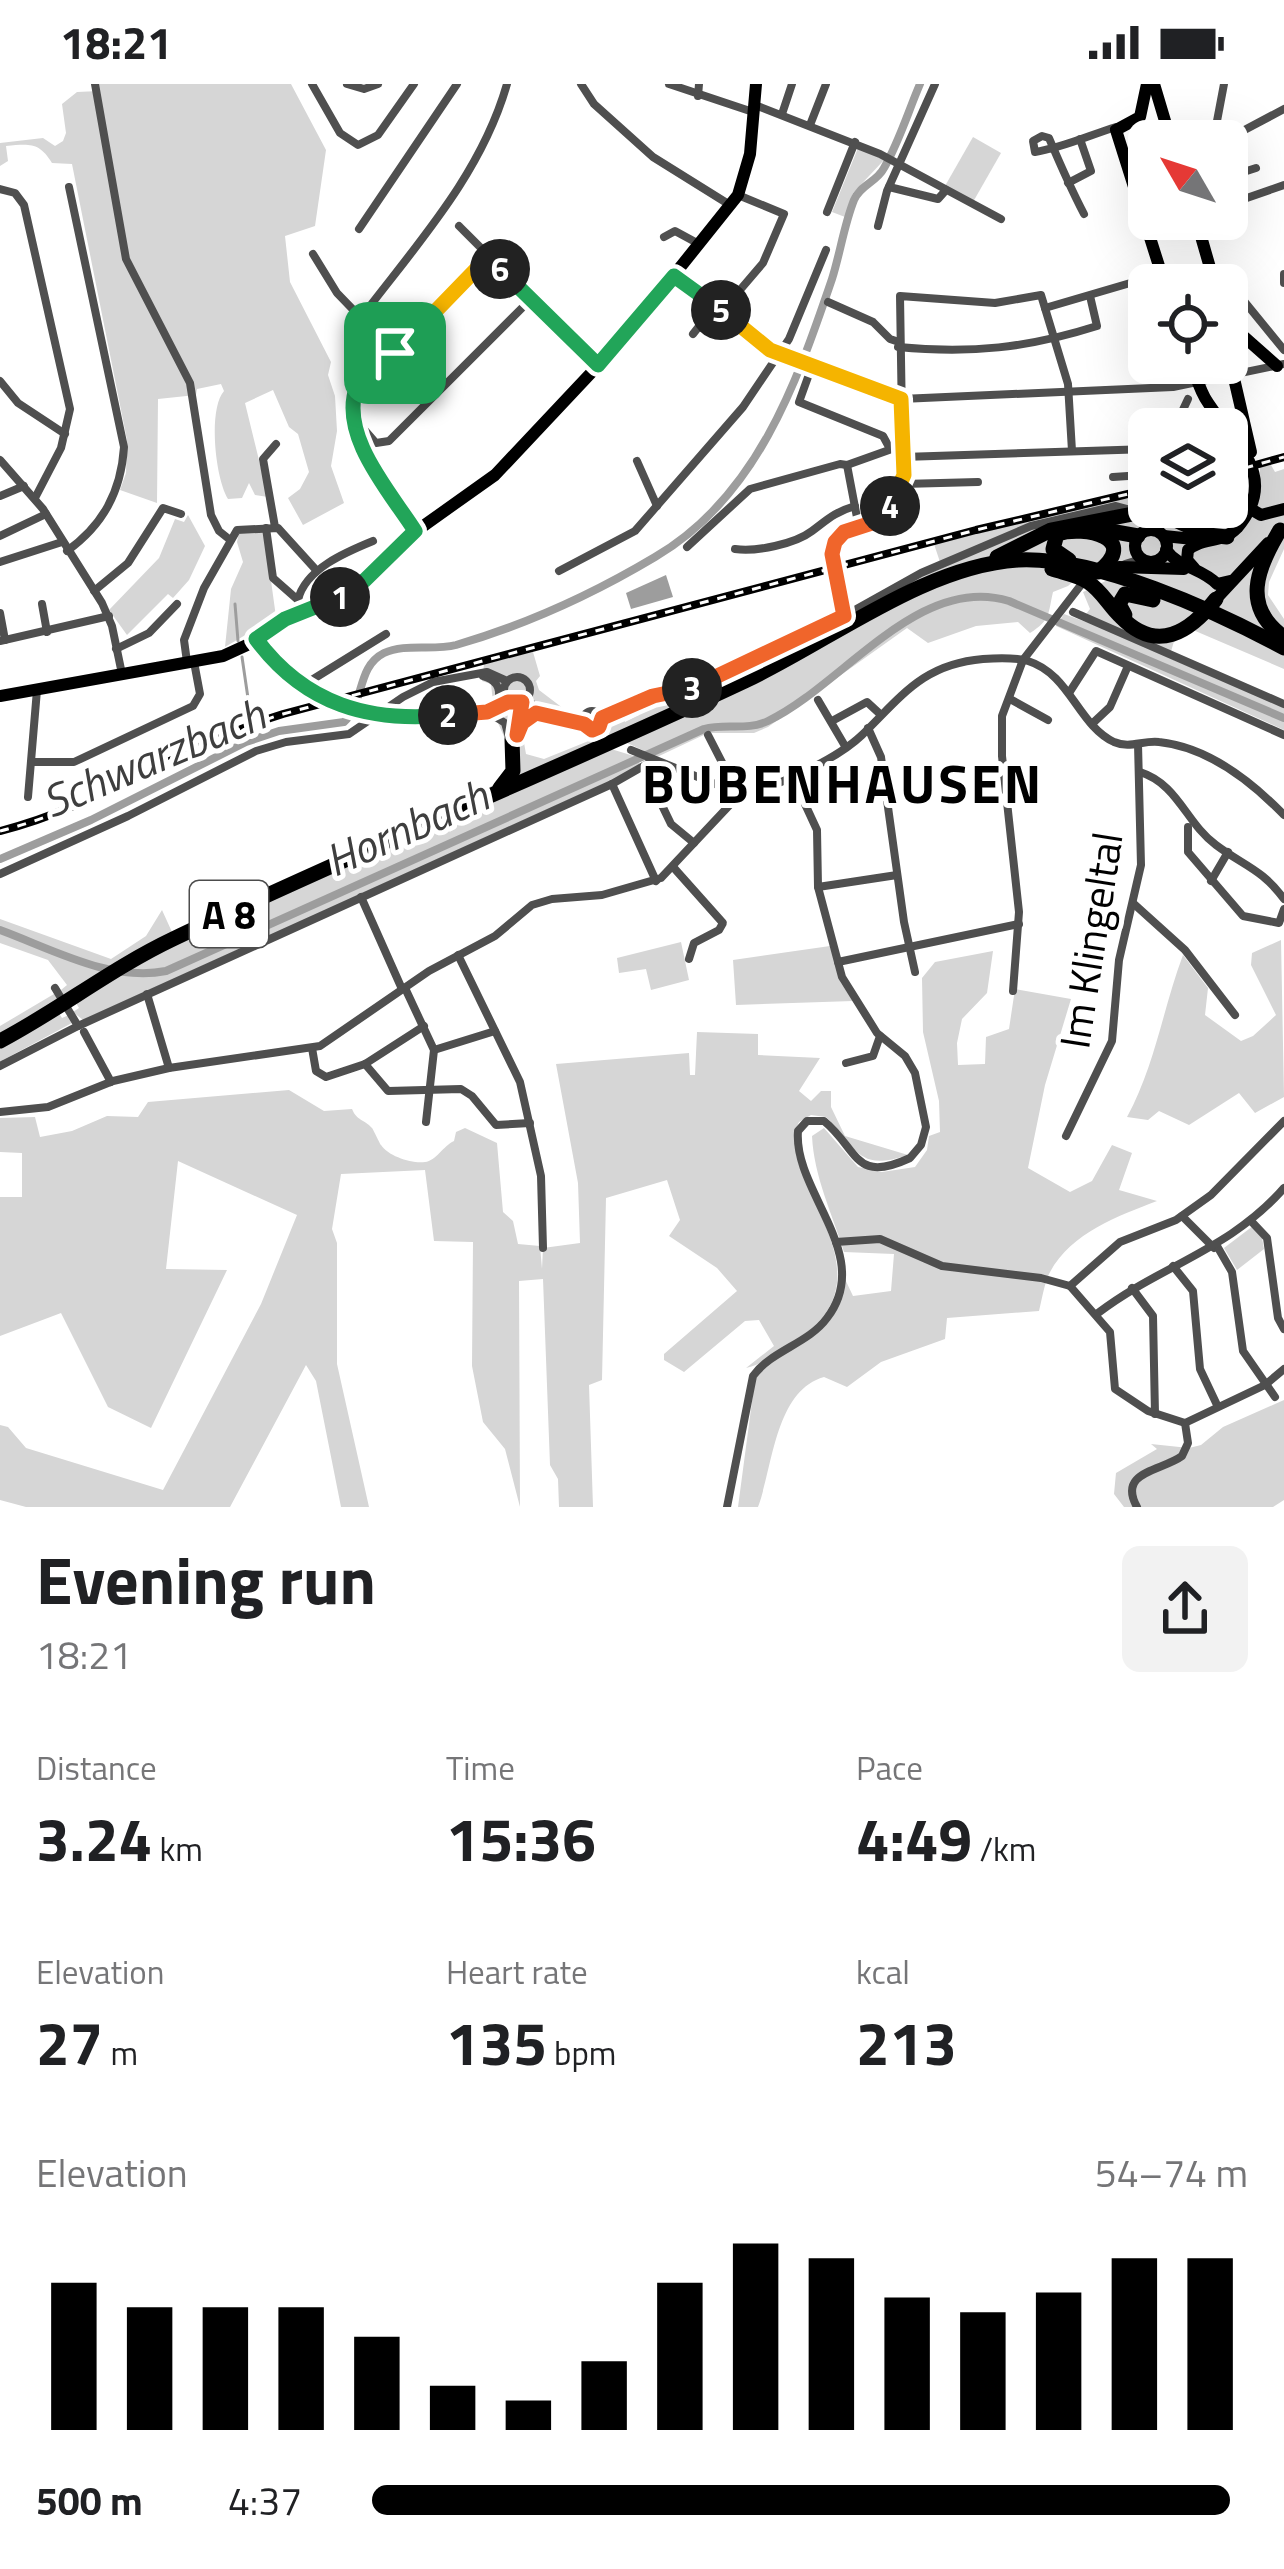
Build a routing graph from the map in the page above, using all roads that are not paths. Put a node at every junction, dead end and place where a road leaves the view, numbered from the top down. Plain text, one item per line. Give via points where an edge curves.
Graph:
1 (95, 84) edge
2 (312, 84) edge
3 (347, 84) edge
4 (378, 84) edge
5 (414, 84) edge
6 (457, 84) edge
7 (507, 84) edge
8 (580, 84) edge
9 (669, 84) edge
10 (699, 84) edge
11 (756, 84) edge
12 (792, 84) edge
13 (826, 84) edge
14 (934, 84) edge
15 (1151, 84) edge
16 (1224, 84) edge
17 (698, 96) junction
18 (754, 108) junction
19 (1284, 109) edge
20 (1162, 111) junction
21 (777, 112) junction
22 (1140, 114) junction
23 (1142, 120) edge
24 (1165, 120) edge
25 (1218, 120) edge
26 (810, 124) junction
27 (1116, 127) junction
28 (753, 128) junction
29 (1248, 128) edge
30 (1080, 139) junction
31 (856, 142) junction
32 (1128, 160) edge
33 (897, 162) junction
34 (1256, 168) dead end
35 (1248, 171) edge
36 (1068, 183) junction
37 (1284, 185) edge
38 (70, 187) dead end
39 (889, 187) junction
40 (0, 189) edge
41 (946, 190) junction
42 (1248, 199) edge
43 (734, 201) junction
44 (827, 212) dead end
45 (1084, 214) dead end
46 (1001, 219) dead end
47 (459, 226) dead end
48 (878, 226) dead end
49 (359, 230) dead end
50 (664, 237) dead end
51 (700, 245) junction
52 (826, 250) dead end
53 (314, 254) dead end
54 (488, 257) junction
55 (1284, 274) edge
56 (674, 276) junction
57 (1284, 283) edge
58 (1085, 285) dead end
59 (1128, 287) edge
60 (1089, 296) junction
61 (531, 299) junction
62 (828, 302) dead end
63 (1248, 306) edge
64 (719, 308) junction
65 (1045, 308) junction
66 (360, 319) junction
67 (693, 334) dead end
68 (1056, 338) junction
69 (789, 339) junction
70 (1248, 340) edge
71 (898, 344) junction
72 (1284, 350) edge
73 (395, 353) junction
74 (780, 354) junction
75 (792, 358) junction
76 (809, 364) junction
77 (598, 365) junction
78 (1282, 368) edge
79 (1248, 374) edge
80 (0, 381) edge
81 (1192, 384) edge
82 (1235, 384) edge
83 (1173, 387) junction
84 (1069, 391) junction
85 (8, 394) junction
86 (901, 399) junction
87 (1188, 399) dead end
88 (0, 405) edge
89 (1184, 408) edge
90 (1212, 408) edge
91 (356, 420) junction
92 (65, 434) junction
93 (276, 444) dead end
94 (903, 445) junction
95 (889, 447) junction
96 (1128, 449) edge
97 (1072, 451) junction
98 (1248, 456) edge
99 (903, 457) junction
100 (0, 460) edge
101 (637, 461) dead end
102 (1252, 462) junction
103 (847, 466) junction
104 (1128, 475) edge
105 (1112, 477) dead end
106 (978, 482) dead end
107 (903, 484) junction
108 (24, 486) junction
109 (0, 496) edge
110 (1248, 496) edge
111 (35, 499) junction
112 (657, 506) junction
113 (854, 506) junction
114 (46, 514) junction
115 (181, 514) dead end
116 (1280, 520) edge
117 (1248, 521) edge
118 (270, 528) junction
119 (859, 528) junction
120 (1228, 528) edge
121 (1230, 528) edge
122 (1231, 528) edge
123 (1074, 529) junction
124 (415, 531) junction
125 (0, 536) edge
126 (229, 539) junction
127 (374, 541) dead end
128 (1151, 542) junction
129 (65, 547) junction
130 (687, 547) dead end
131 (735, 549) dead end
132 (1262, 554) junction
133 (0, 562) edge
134 (978, 567) junction
135 (1244, 567) junction
136 (317, 571) junction
137 (559, 571) dead end
138 (1096, 573) junction
139 (360, 584) junction
140 (376, 587) dead end
141 (1206, 587) junction
142 (94, 591) junction
143 (1156, 601) junction
144 (41, 604) dead end
145 (177, 604) dead end
146 (299, 605) junction
147 (1187, 610) junction
148 (1072, 612) dead end
149 (0, 613) edge
150 (848, 614) junction
151 (109, 616) junction
152 (47, 632) junction
153 (386, 634) dead end
154 (1284, 637) edge
155 (256, 639) junction
156 (3, 640) edge
157 (116, 649) junction
158 (1284, 652) edge
159 (1023, 660) junction
160 (190, 663) junction
161 (1128, 666) junction
162 (122, 674) junction
163 (470, 675) junction
164 (295, 681) junction
165 (507, 681) junction
166 (37, 690) junction
167 (1069, 693) junction
168 (0, 696) edge
169 (518, 699) junction
170 (1010, 699) junction
171 (818, 700) dead end
172 (1284, 704) edge
173 (482, 712) junction
174 (878, 712) junction
175 (547, 713) junction
176 (1048, 720) dead end
177 (832, 722) junction
178 (1094, 722) junction
179 (592, 723) junction
180 (868, 728) junction
181 (708, 735) dead end
182 (1284, 735) edge
183 (514, 740) junction
184 (1138, 744) junction
185 (619, 745) junction
186 (845, 746) junction
187 (654, 759) junction
188 (33, 762) junction
189 (562, 764) junction
190 (644, 768) junction
191 (1140, 772) junction
192 (792, 776) junction
193 (612, 784) junction
194 (723, 787) junction
195 (740, 794) junction
196 (28, 797) dead end
197 (488, 797) junction
198 (1283, 811) edge
199 (1188, 826) dead end
200 (694, 843) junction
201 (1228, 852) junction
202 (674, 868) junction
203 (0, 874) edge
204 (897, 875) junction
205 (1211, 880) junction
206 (656, 881) junction
207 (818, 887) junction
208 (361, 897) junction
209 (1284, 899) edge
210 (1134, 904) junction
211 (1284, 909) edge
212 (1018, 924) junction
213 (1281, 928) edge
214 (908, 947) junction
215 (458, 955) junction
216 (688, 958) dead end
217 (838, 962) junction
218 (136, 963) junction
219 (915, 972) dead end
220 (55, 988) dead end
221 (404, 989) junction
222 (1013, 991) dead end
223 (147, 994) junction
224 (1235, 1015) dead end
225 (424, 1026) junction
226 (81, 1029) junction
227 (495, 1031) junction
228 (880, 1036) junction
229 (312, 1048) junction
230 (434, 1050) junction
231 (1, 1054) edge
232 (846, 1063) dead end
233 (365, 1064) junction
234 (169, 1068) junction
235 (111, 1082) junction
236 (430, 1088) junction
237 (0, 1112) edge
238 (1284, 1121) edge
239 (426, 1122) dead end
240 (530, 1123) junction
241 (1066, 1136) dead end
242 (1283, 1191) edge
243 (1182, 1216) junction
244 (1251, 1221) junction
245 (836, 1242) junction
246 (1216, 1247) junction
247 (543, 1248) dead end
248 (1173, 1266) junction
249 (1070, 1286) junction
250 (1132, 1288) junction
251 (1097, 1313) junction
252 (1284, 1329) edge
253 (1284, 1369) edge
254 (1264, 1385) junction
255 (1275, 1396) dead end
256 (1217, 1405) junction
257 (1155, 1414) junction
258 (1186, 1423) junction
259 (727, 1507) edge
260 (1137, 1507) edge

1 - 126 street via 126,260 190,383 211,515
2 - 5 street via 340,133 358,146 378,135
3 - 4 street
6 - 49 street
7 - 66 street via 461,186
8 - 43 street via 653,157
9 - 17 street
10 - 17 street
11 - 18 main road
12 - 21 street
13 - 26 street
14 - 33 street
15 - 20 main road
15 - 22 main road
16 - 25 street
17 - 18 street
18 - 21 street
18 - 28 main road
19 - 29 street
20 - 22 street
20 - 24 main road
21 - 26 street
21 - 28 street via 760,115
22 - 23 street
22 - 27 main road
26 - 31 street
27 - 30 street
27 - 32 main road
28 - 43 main road
30 - 36 street via 1091,169
30 - 36 street via 1052,144
31 - 33 street
31 - 44 street
33 - 39 street
33 - 41 street
34 - 35 street
36 - 45 street
37 - 42 street
38 - 129 street via 123,431 118,484 98,524
39 - 41 street via 938,199
39 - 48 street
40 - 92 street via 18,196 26,215 69,403
41 - 46 street
43 - 51 main road
43 - 64 street via 784,214 763,263
47 - 54 street
50 - 51 street via 678,232
51 - 56 main road
52 - 69 street
53 - 66 street
54 - 61 street
54 - 73 street
55 - 57 street
56 - 64 street
56 - 77 main road
58 - 60 street
59 - 60 street
60 - 65 street
60 - 68 street via 1098,324
61 - 77 street
61 - 91 street via 394,438 376,443
62 - 71 street via 873,322
63 - 72 street
64 - 67 street
64 - 74 street
65 - 68 street
65 - 71 street via 1040,296 995,303 899,296
66 - 73 street
68 - 71 street via 992,351
68 - 84 street
69 - 74 street
69 - 75 street
70 - 78 main road
71 - 86 street
73 - 91 street via 357,386
74 - 75 street
74 - 112 street
75 - 76 street
76 - 86 street
76 - 95 street via 799,402 883,436
77 - 124 main road via 495,475
78 - 79 street
80 - 85 street
81 - 83 street
82 - 102 main road
83 - 84 street
83 - 90 street
84 - 86 street
84 - 97 street
85 - 88 street
85 - 92 street
86 - 94 street
87 - 89 street
91 - 124 street via 371,469
92 - 111 street
93 - 118 street via 263,457
94 - 95 street
94 - 99 street
95 - 103 street
96 - 97 street
97 - 99 street
98 - 102 main road
99 - 107 street
100 - 108 street
101 - 112 street
102 - 110 main road
103 - 113 street
103 - 130 street via 751,489
104 - 105 street
106 - 107 street
107 - 119 street via 878,521
108 - 109 street
108 - 111 street
111 - 114 street
112 - 137 street via 635,531
113 - 119 street
113 - 131 street via 807,535
114 - 125 street
114 - 129 street
115 - 142 street via 163,508 135,554
116 - 117 main road
116 - 132 highway
118 - 126 street via 237,530
118 - 136 street via 286,534
118 - 146 street via 273,578
119 - 150 street via 844,532 832,554
120 - 128 main road
121 - 128 highway
122 - 141 main road via 1188,550
123 - 128 highway
123 - 128 highway via 1118,516
123 - 134 highway via 1035,536
123 - 138 highway via 1106,536 1114,547 1113,559
123 - 138 highway via 1052,542 1057,554
124 - 139 main road
126 - 160 street via 184,640
127 - 136 street
128 - 138 street
128 - 141 main road
128 - 150 street via 1137,514 1116,506 1031,526
129 - 133 street
129 - 142 street
132 - 135 main road
132 - 154 highway via 1256,600
134 - 138 highway, A 8 via 1022,560
134 - 185 highway, A 8 via 928,585
135 - 141 main road
135 - 141 main road via 1233,580
136 - 146 street
138 - 141 main road
138 - 141 highway via 1126,622 1157,635 1186,630
138 - 143 highway, A 8
138 - 147 highway, A 8
138 - 159 street
138 - 185 highway, A 8 via 1008,569 945,586
139 - 140 street
139 - 146 main road via 329,602
141 - 143 highway via 1210,599 1174,630 1138,623 1119,604 1126,593
141 - 147 highway, A 8
141 - 158 highway, A 8
142 - 151 street
143 - 147 highway, A 8
144 - 152 street
145 - 157 street via 148,633
146 - 155 main road
148 - 172 street
149 - 156 street
150 - 179 street via 719,678
151 - 152 street
151 - 157 street
152 - 156 street
153 - 164 street
155 - 160 main road
155 - 164 street
157 - 162 street
159 - 167 street
159 - 170 street
159 - 174 street via 939,667
160 - 162 main road
160 - 188 street via 200,694 193,706 74,762
161 - 167 street via 1096,651
161 - 178 street
161 - 182 street
162 - 166 main road
163 - 165 street
163 - 173 street via 488,677 499,691
163 - 203 street via 411,692 349,734 256,752
164 - 173 street via 345,709 393,718
165 - 169 street
165 - 169 street via 523,678
166 - 168 main road
166 - 188 street
167 - 178 street
169 - 173 street
169 - 175 street
169 - 179 street
169 - 183 main road
170 - 176 street
170 - 212 street via 1001,748
171 - 177 street
173 - 183 street via 505,723
174 - 177 street via 868,702
174 - 180 street
175 - 179 street
175 - 183 street via 528,717
177 - 186 street
178 - 184 street via 1113,741
179 - 185 street
180 - 186 street
180 - 204 street via 881,758
181 - 194 street via 727,772
183 - 189 highway via 526,763
183 - 197 highway via 511,776
184 - 191 street, Im Klingeltal
184 - 198 street via 1161,742 1220,763
185 - 187 street
185 - 189 highway, A 8
185 - 218 highway, A 8
186 - 192 street
187 - 190 street
187 - 194 street
188 - 196 street
189 - 197 highway, A 8
190 - 193 street
190 - 200 street via 671,824
191 - 201 street via 1161,781
191 - 210 street, Im Klingeltal
192 - 195 street
192 - 207 street via 817,830
193 - 206 street
193 - 208 street
194 - 195 street
195 - 200 street
197 - 218 highway, A 8
199 - 205 street via 1187,848
200 - 202 street
201 - 205 street
201 - 209 street via 1261,871
202 - 206 street
202 - 216 street via 723,923
204 - 207 street
204 - 214 street
205 - 213 street via 1244,916
206 - 215 street via 539,902
207 - 217 street
208 - 221 street
208 - 223 street
210 - 224 street via 1184,950
210 - 241 street, Im Klingeltal via 1119,960 1112,1045
211 - 213 street
212 - 214 street
212 - 222 street
214 - 217 street
214 - 219 street
215 - 221 street
215 - 227 street
217 - 228 street
218 - 231 highway, A 8
220 - 226 street
221 - 225 street
221 - 229 street
223 - 226 street
223 - 234 street
225 - 230 street
225 - 233 street
226 - 231 street
226 - 235 street
227 - 230 street
227 - 240 street
228 - 232 street via 874,1056
228 - 245 street via 905,1056 918,1084 925,1133 914,1154 866,1167 827,1123 803,1124 799,1147
229 - 233 street via 322,1077
229 - 234 street
230 - 236 street
233 - 236 street via 388,1091
234 - 235 street
235 - 237 street via 48,1107
236 - 239 street
236 - 240 street via 465,1091 496,1125
238 - 243 street
240 - 247 street
242 - 244 street
243 - 246 street
243 - 249 street via 1120,1242
244 - 246 street
244 - 252 street via 1267,1238
245 - 249 street via 880,1239 942,1266
245 - 259 street via 842,1270 833,1309 753,1376
246 - 248 street
246 - 254 street via 1232,1272 1241,1344
248 - 250 street
248 - 256 street via 1193,1291 1200,1369
249 - 251 street
250 - 251 street
250 - 257 street via 1153,1316
251 - 257 street via 1111,1336 1115,1389
253 - 254 street
254 - 255 street
254 - 256 street
256 - 258 street
257 - 258 street
258 - 260 street via 1182,1456 1133,1483

